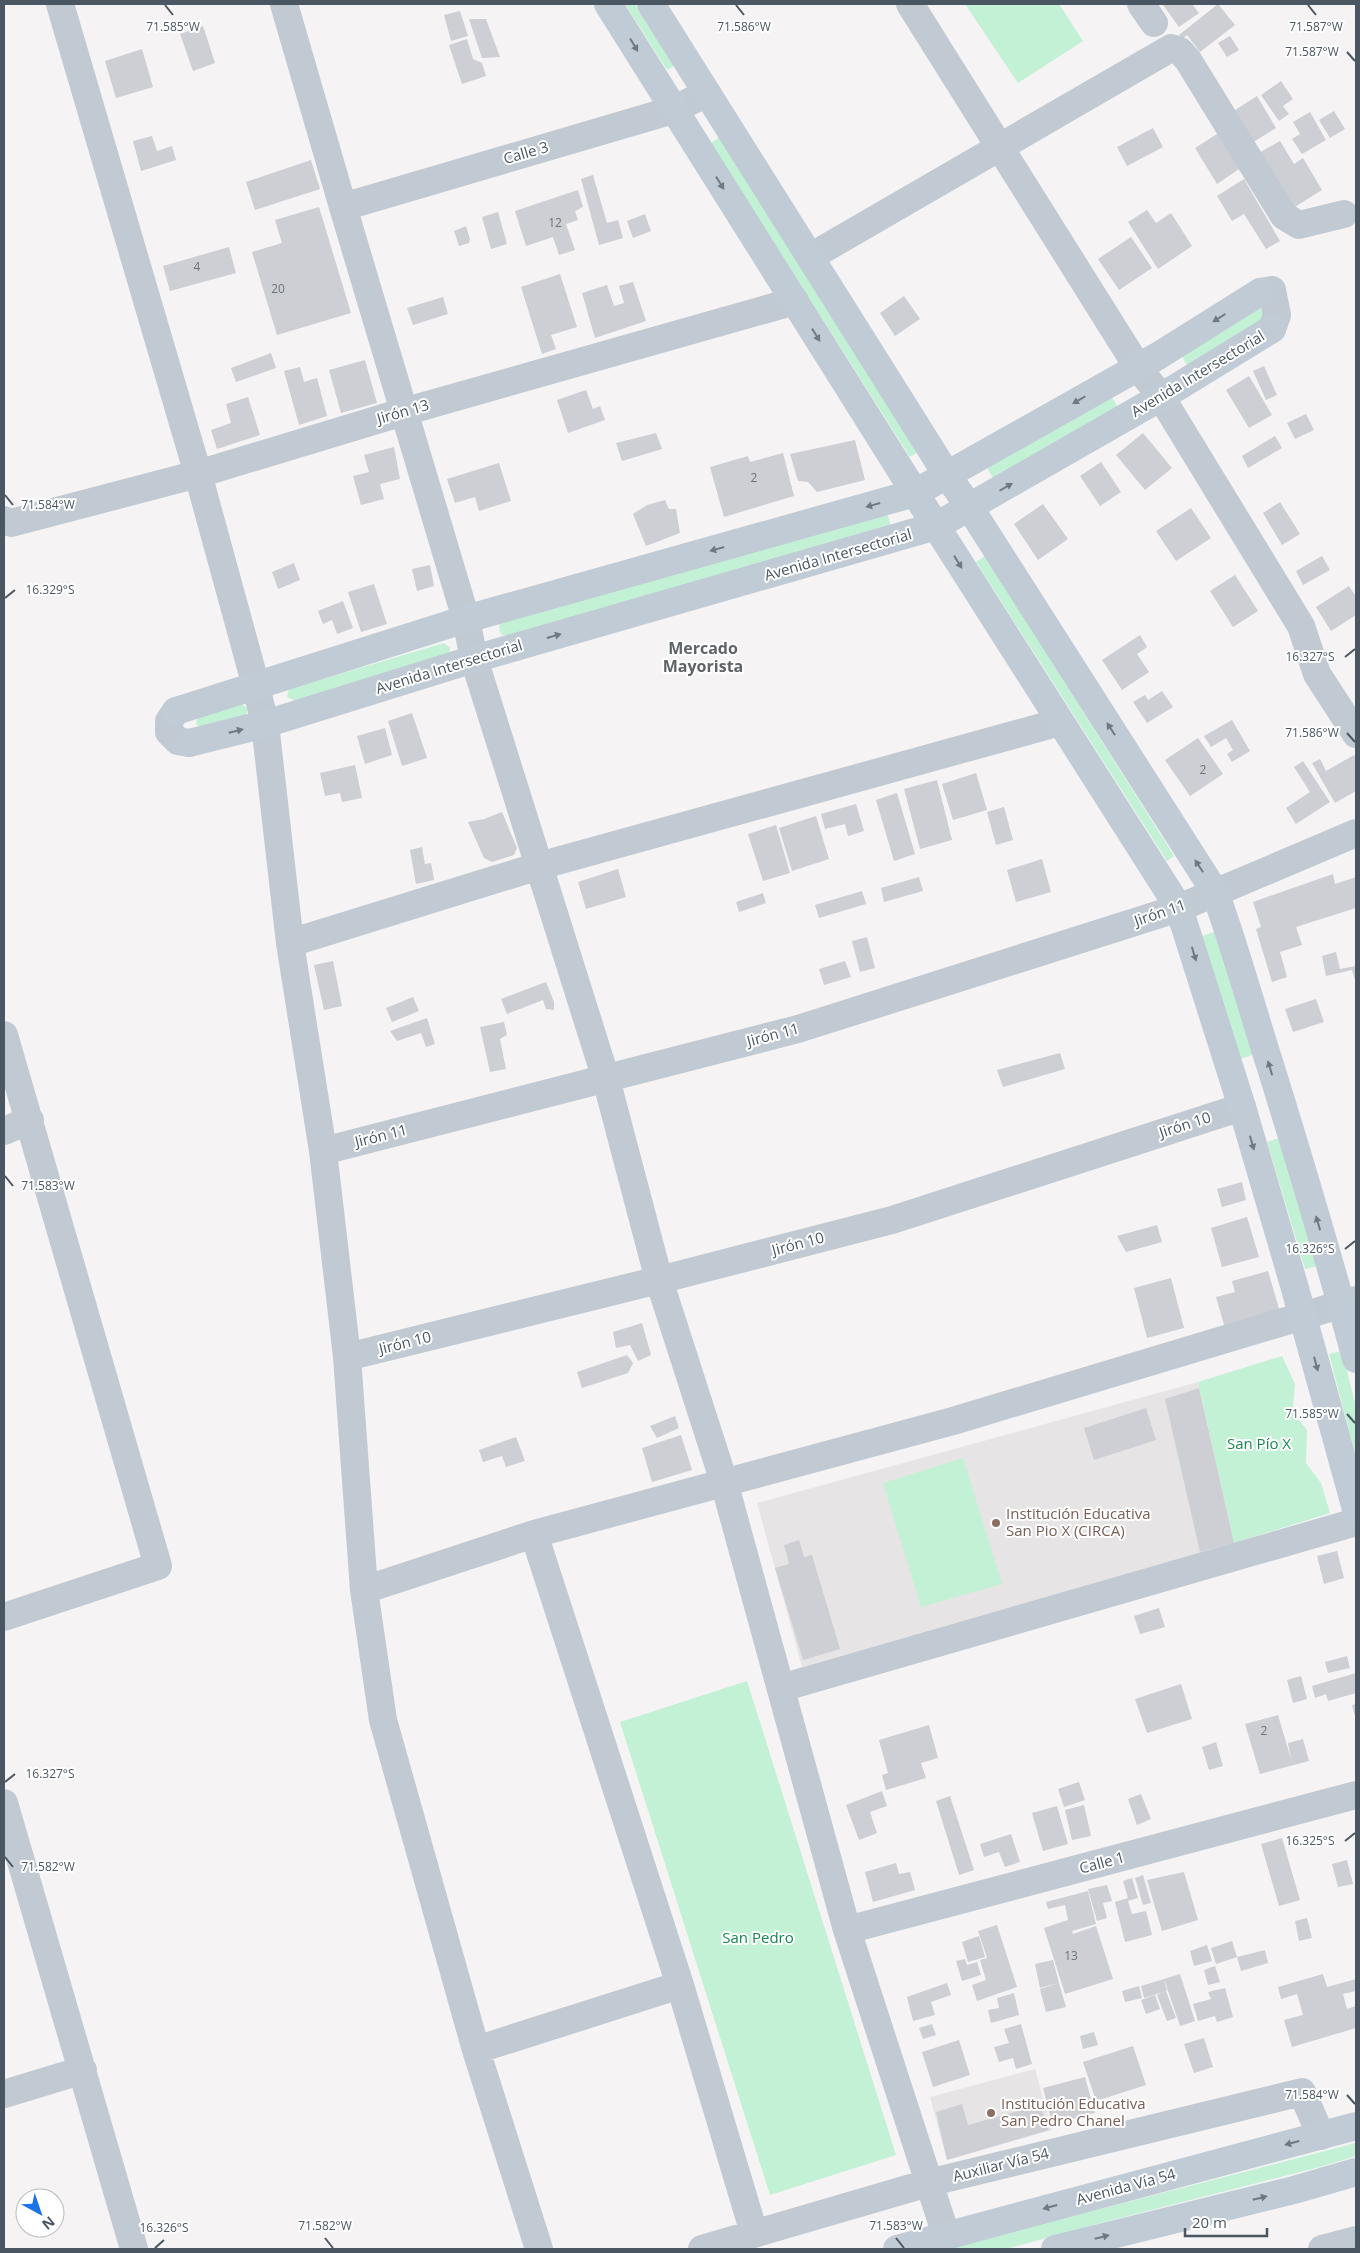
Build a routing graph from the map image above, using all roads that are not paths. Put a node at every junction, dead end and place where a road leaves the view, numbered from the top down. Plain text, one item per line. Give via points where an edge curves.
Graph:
1 (60, 4) edge
2 (286, 4) edge
3 (608, 4) edge
4 (651, 4) edge
5 (910, 4) edge
6 (707, 93) junction
7 (673, 110) junction
8 (1000, 148) junction
9 (343, 207) junction
10 (1344, 214) dead end
11 (810, 257) junction
12 (795, 301) junction
13 (1137, 366) junction
14 (1161, 397) junction
15 (403, 412) junction
16 (198, 474) junction
17 (947, 475) junction
18 (915, 493) junction
19 (970, 508) junction
20 (7, 521) edge
21 (936, 526) junction
22 (466, 619) junction
23 (474, 659) junction
24 (256, 686) junction
25 (1060, 722) junction
26 (265, 724) junction
27 (1356, 734) edge
28 (1356, 833) edge
29 (539, 866) junction
30 (1215, 892) junction
31 (1179, 908) junction
32 (290, 943) junction
33 (4, 1034) edge
34 (606, 1079) junction
35 (1280, 1096) junction
36 (1242, 1107) junction
37 (30, 1120) junction
38 (4, 1131) edge
39 (323, 1151) junction
40 (659, 1280) junction
41 (1349, 1301) edge
42 (1304, 1317) junction
43 (347, 1357) junction
44 (1356, 1358) edge
45 (724, 1482) junction
46 (1356, 1509) edge
47 (1356, 1522) edge
48 (534, 1534) junction
49 (364, 1590) junction
50 (4, 1617) edge
51 (781, 1688) junction
52 (1356, 1796) edge
53 (4, 1803) edge
54 (847, 1930) junction
55 (680, 1985) junction
56 (476, 2050) junction
57 (83, 2070) junction
58 (4, 2094) edge
59 (1356, 2126) edge
60 (1321, 2136) junction
61 (1356, 2172) edge
62 (928, 2183) junction
63 (754, 2233) junction
64 (946, 2235) junction
65 (1356, 2240) edge
66 (134, 2249) edge
67 (539, 2249) edge
68 (702, 2249) edge
69 (897, 2249) edge
70 (1055, 2249) edge
71 (1322, 2249) edge

1 - 16 street
2 - 9 street
3 -> 7 street
4 - 6 street
5 - 8 street
6 - 7 street, Calle 3
6 - 11 street
7 - 9 street, Calle 3
7 -> 12 street
8 - 10 street via 1171,48 1180,51 1188,60 1284,216 1299,225
8 - 11 street
8 - 13 street
9 - 15 street
11 - 17 street
12 - 15 street, Jirón 13
12 -> 18 street
13 - 14 street
14 -> 13 street, Avenida Intersectorial via 1272,329 1277,315 1272,290 1260,292
13 -> 17 street, Avenida Intersectorial
19 -> 14 street, Avenida Intersectorial
14 - 27 street via 1301,626 1317,674
15 - 16 street, Jirón 13
15 - 22 street
16 - 20 street, Jirón 13
16 - 24 street
17 - 18 street, Avenida Intersectorial
17 - 19 street
18 - 21 street
18 -> 22 street, Avenida Intersectorial
19 - 21 street, Avenida Intersectorial
30 -> 19 street
23 -> 21 street, Avenida Intersectorial
21 -> 25 street
22 - 23 street
22 - 24 street, Avenida Intersectorial
23 - 26 street, Avenida Intersectorial
23 - 29 street
24 - 26 street
24 -> 26 street, Avenida Intersectorial via 176,711 169,721 169,732 178,741 189,743
25 - 29 street
25 - 31 street
26 - 32 street
28 - 30 street, Jirón 11
29 - 32 street
29 - 34 street
30 - 31 street, Jirón 11
35 -> 30 street
31 - 34 street, Jirón 11 via 798,1028
31 -> 36 street
32 - 39 street
33 - 37 street
34 - 39 street, Jirón 11
34 - 40 street
35 - 36 street
41 -> 35 street
36 - 40 street, Jirón 10 via 892,1220
36 -> 42 street
37 - 38 street
37 - 50 street via 158,1566
39 - 43 street
40 - 43 street, Jirón 10
40 - 45 street
41 - 42 street
41 - 44 street
42 - 45 street via 954,1421
42 -> 46 street
43 - 49 street
45 - 48 street
45 - 51 street
47 - 51 street
48 - 49 street
48 - 55 street
49 - 56 street via 383,1720
51 - 54 street
52 - 54 street, Calle 1
53 - 57 street
54 - 62 street
55 - 56 street
55 - 63 street
56 - 67 street
57 - 58 street
57 - 66 street
59 - 60 street, Avenida Vía 54
60 - 62 street, Auxiliar Vía 54 via 1302,2092
60 -> 64 street, Avenida Vía 54
70 -> 61 street
62 - 63 street, Auxiliar Vía 54
62 - 64 street
63 - 68 street, Auxiliar Vía 54
64 - 69 street, Avenida Vía 54
65 - 71 street

